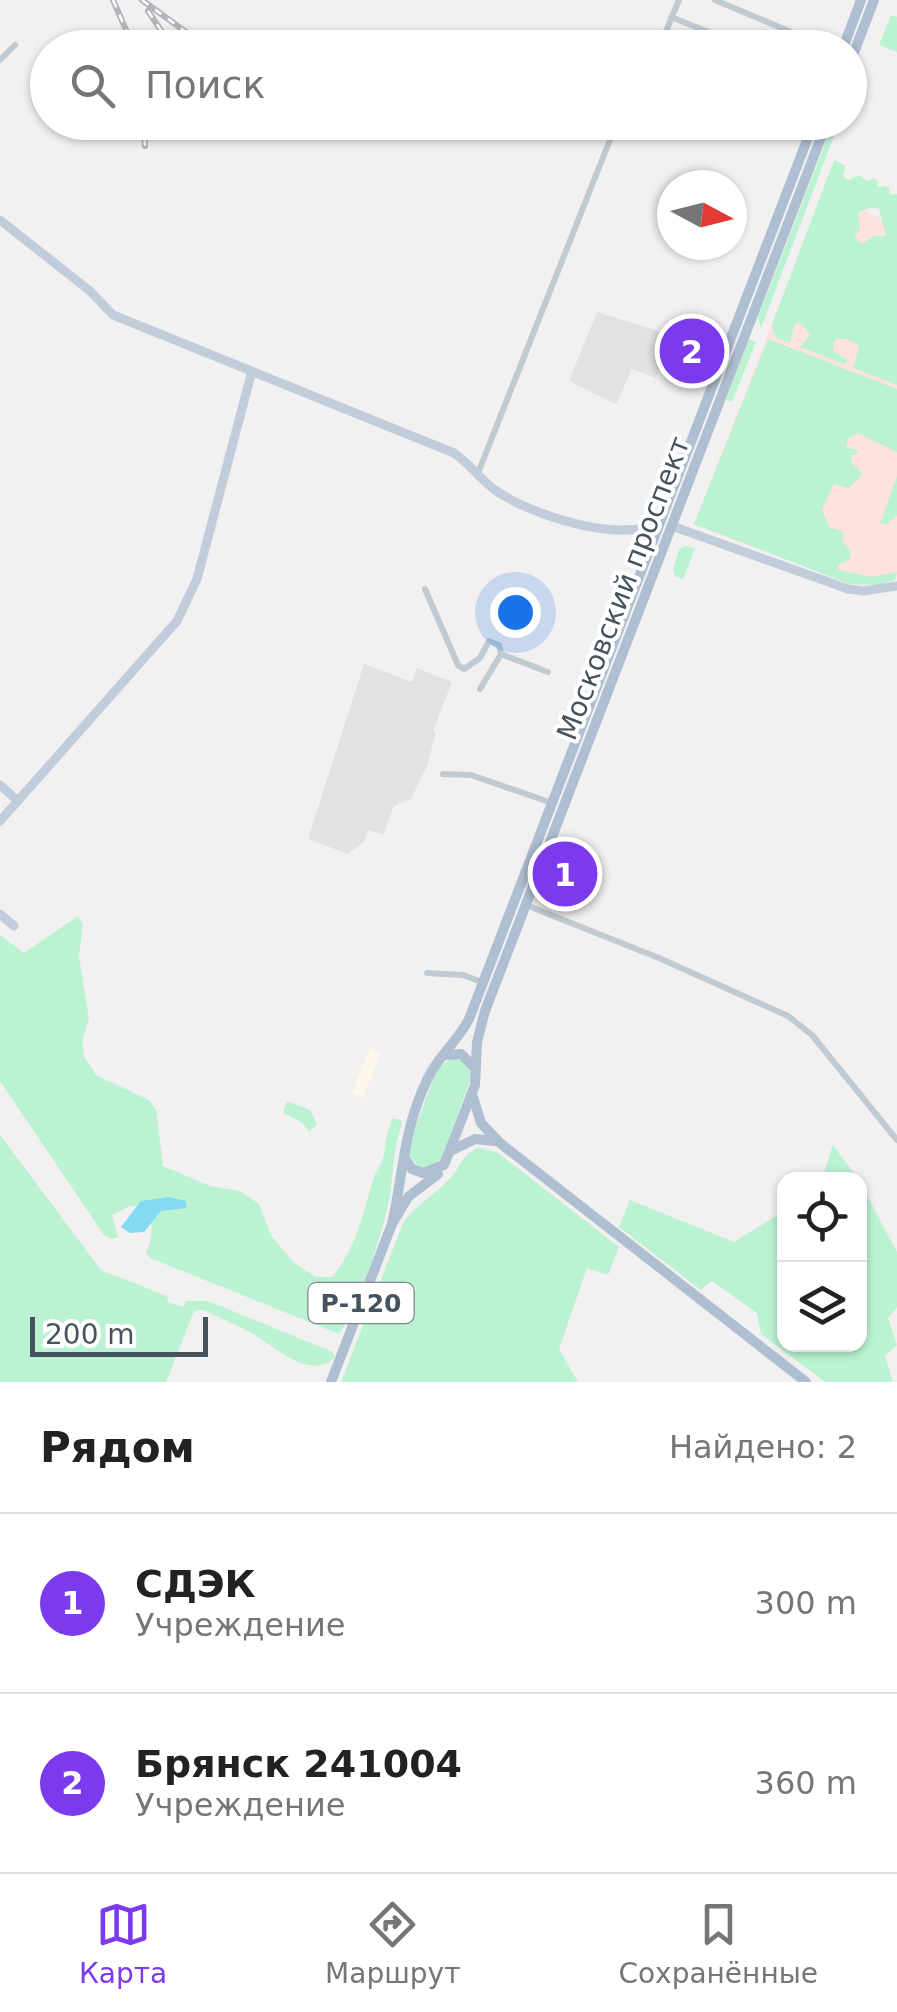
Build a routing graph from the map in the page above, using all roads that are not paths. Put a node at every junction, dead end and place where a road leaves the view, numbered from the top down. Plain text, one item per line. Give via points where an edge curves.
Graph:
1 (678, 0) edge
2 (715, 0) edge
3 (861, 0) edge
4 (874, 0) edge
5 (672, 17) junction
6 (667, 30) edge
7 (704, 30) edge
8 (786, 30) edge
9 (850, 30) edge
10 (862, 30) edge
11 (15, 45) dead end
12 (0, 60) edge
13 (609, 140) edge
14 (807, 140) edge
15 (820, 140) edge
16 (0, 220) edge
17 (252, 371) junction
18 (478, 473) junction
19 (659, 522) junction
20 (672, 526) junction
21 (897, 586) edge
22 (424, 589) dead end
23 (501, 654) junction
24 (548, 672) dead end
25 (480, 689) dead end
26 (443, 774) dead end
27 (0, 785) edge
28 (18, 801) junction
29 (552, 803) junction
30 (0, 821) edge
31 (526, 906) junction
32 (0, 914) edge
33 (14, 926) dead end
34 (427, 973) dead end
35 (483, 982) junction
36 (443, 1056) junction
37 (476, 1074) junction
38 (474, 1090) junction
39 (897, 1140) edge
40 (500, 1143) junction
41 (402, 1151) junction
42 (449, 1152) junction
43 (444, 1164) junction
44 (392, 1224) junction
45 (331, 1382) edge
46 (806, 1382) edge

1 - 5 street
2 - 8 street
3 - 9 main road
4 - 10 main road
5 - 6 street
5 - 7 street
11 - 12 street
13 - 18 street
14 - 19 main road, Московский проспект
15 - 20 main road, Московский проспект
16 - 17 street via 114,315
17 - 18 street via 454,454
17 - 28 street via 197,580 177,621
18 - 19 street via 494,489 559,519 629,530
19 - 20 main road
19 - 29 main road, Московский проспект
20 - 21 street via 848,589
20 - 31 main road, Московский проспект
22 - 23 street via 458,666 480,658 489,641 500,645
23 - 24 street
23 - 25 street
26 - 29 street via 471,775
27 - 28 street
28 - 30 street
29 - 35 main road, Московский проспект
31 - 37 main road, Московский проспект via 480,1026
31 - 39 street via 788,1016 812,1034
32 - 33 street
34 - 35 street
35 - 36 main road, Московский проспект via 461,1034
36 - 37 main road via 462,1054
36 - 41 main road, Московский проспект via 428,1076
37 - 38 main road, Московский проспект
38 - 40 main road via 477,1116
38 - 42 main road, Московский проспект
40 - 42 main road via 475,1139
40 - 46 main road
41 - 43 main road via 407,1164 423,1174
41 - 44 main road, Московский проспект
42 - 43 main road, Московский проспект
43 - 44 main road via 408,1197
44 - 45 main road, Р-120

